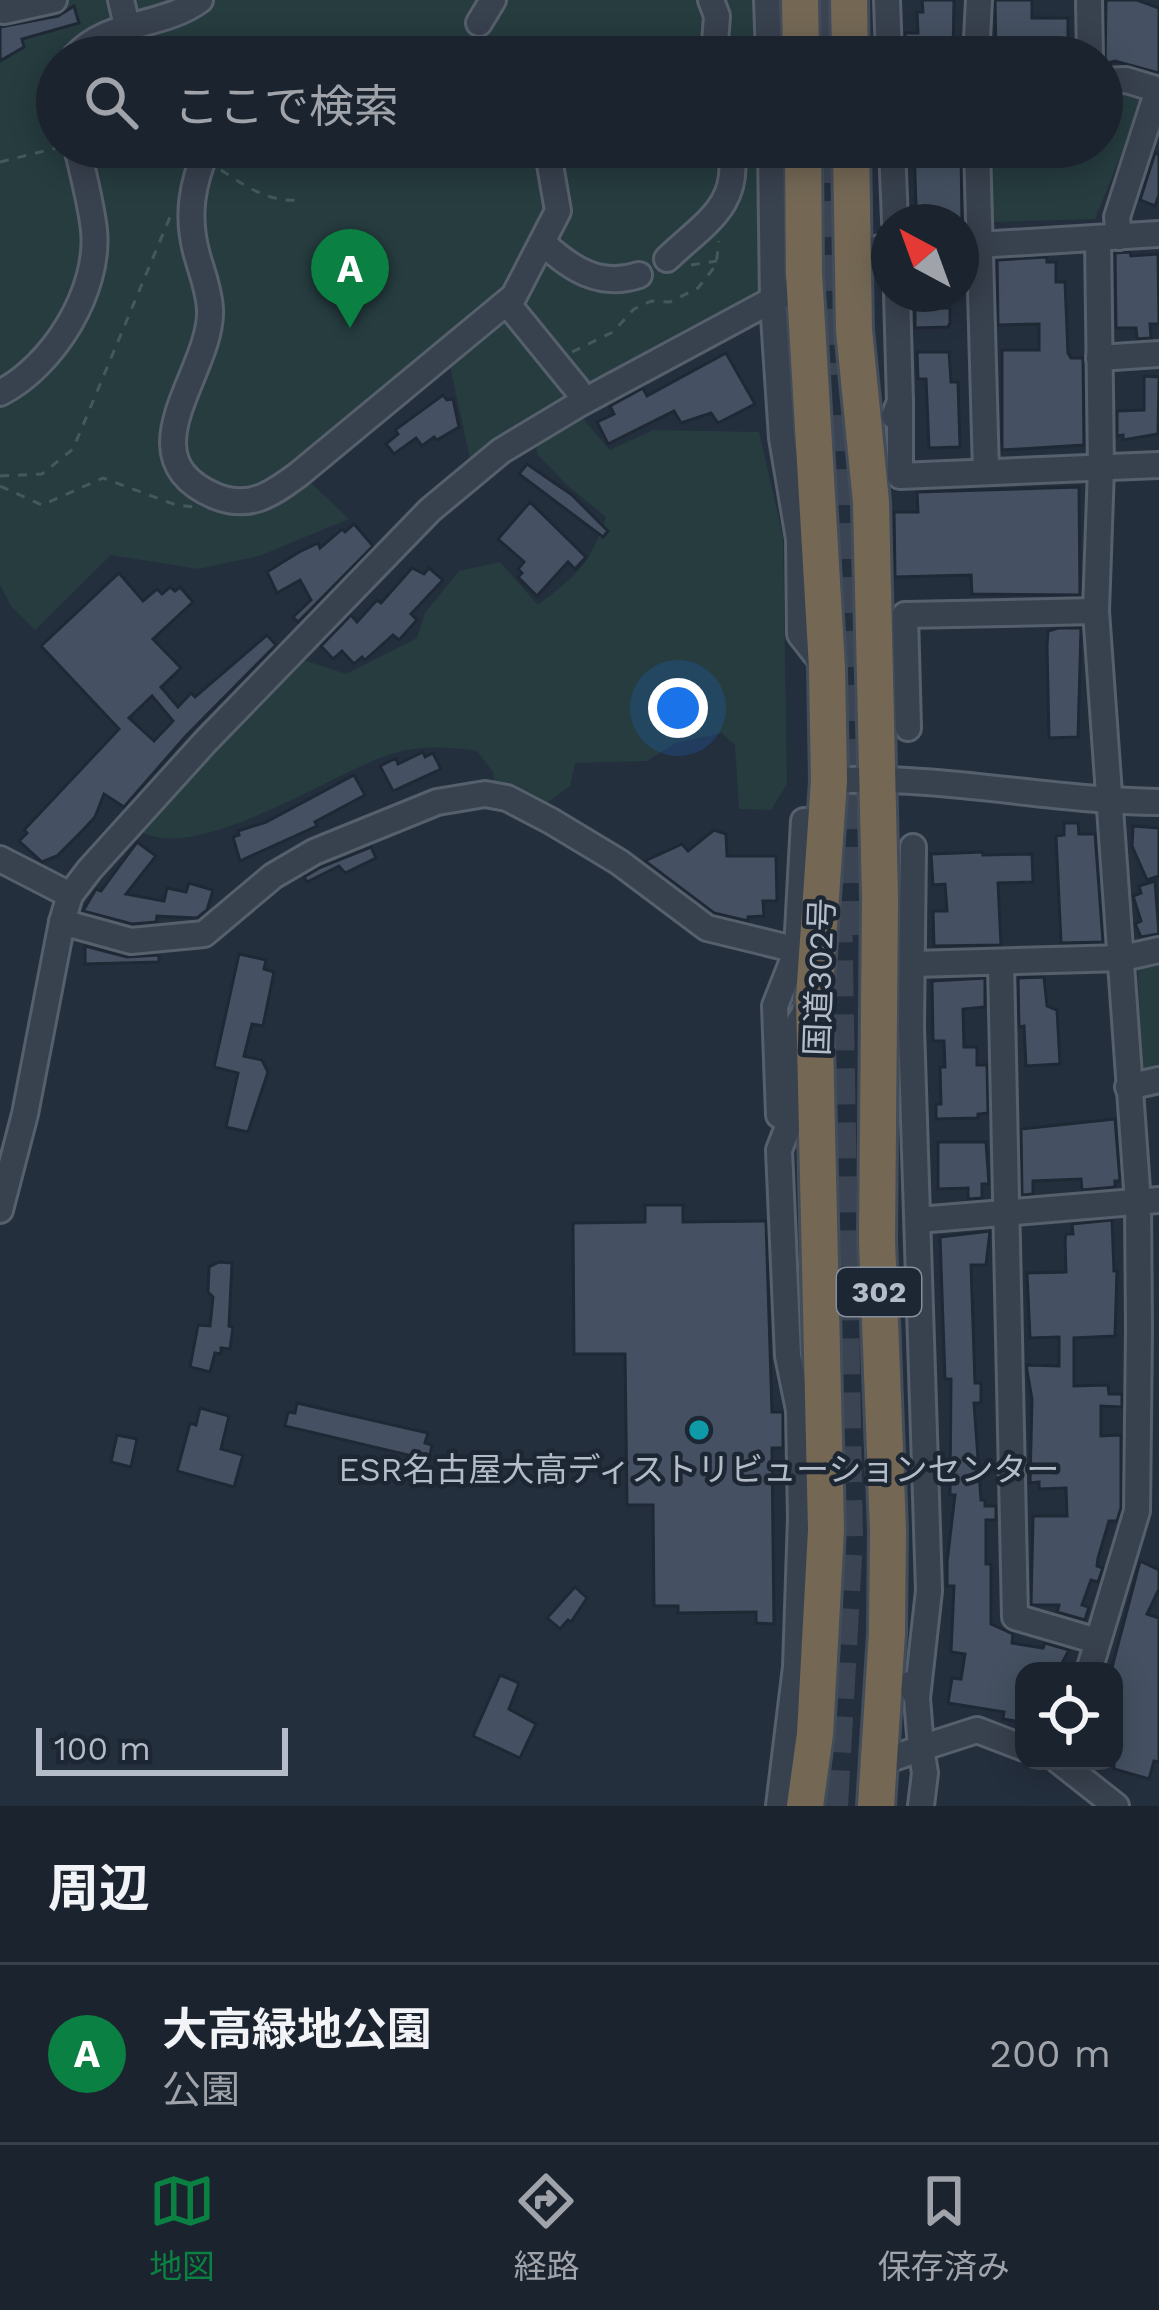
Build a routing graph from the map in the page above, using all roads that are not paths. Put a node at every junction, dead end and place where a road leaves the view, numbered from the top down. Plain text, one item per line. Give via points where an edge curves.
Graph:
1 (2, 0) edge
2 (54, 0) edge
3 (121, 0) edge
4 (200, 0) edge
5 (493, 0) edge
6 (711, 0) edge
7 (767, 0) edge
8 (800, 0) edge
9 (849, 0) edge
10 (887, 0) edge
11 (979, 0) edge
12 (1089, 0) edge
13 (479, 23) dead end
14 (127, 26) junction
15 (107, 36) edge
16 (716, 36) edge
17 (768, 36) edge
18 (801, 36) edge
19 (850, 36) edge
20 (888, 36) edge
21 (977, 36) edge
22 (1090, 36) edge
23 (1123, 80) edge
24 (1159, 90) edge
25 (81, 168) edge
26 (201, 168) edge
27 (551, 168) edge
28 (734, 168) edge
29 (772, 168) edge
30 (802, 168) edge
31 (851, 168) edge
32 (893, 168) edge
33 (976, 168) edge
34 (894, 204) edge
35 (973, 204) edge
36 (1159, 233) edge
37 (1109, 237) junction
38 (543, 243) junction
39 (979, 245) edge
40 (669, 263) road end
41 (648, 281) road end
42 (781, 296) junction
43 (507, 303) junction
44 (897, 312) edge
45 (975, 312) edge
46 (1159, 354) edge
47 (1100, 358) junction
48 (577, 389) dead end
49 (0, 394) edge
50 (900, 403) junction
51 (1159, 465) edge
52 (1101, 468) junction
53 (986, 472) junction
54 (871, 502) junction
55 (888, 607) junction
56 (1096, 611) junction
57 (827, 668) junction
58 (908, 728) dead end
59 (876, 778) junction
60 (829, 781) junction
61 (1107, 801) junction
62 (1159, 802) edge
63 (804, 821) dead end
64 (913, 847) dead end
65 (0, 859) edge
66 (70, 895) junction
67 (880, 898) junction
68 (62, 922) junction
69 (796, 950) junction
70 (1159, 950) edge
71 (1123, 958) junction
72 (914, 964) junction
73 (1001, 964) junction
74 (814, 998) junction
75 (911, 1027) junction
76 (1159, 1080) edge
77 (787, 1087) junction
78 (1128, 1087) junction
79 (1149, 1202) edge
80 (0, 1210) edge
81 (1008, 1213) junction
82 (918, 1220) junction
83 (1149, 1328) edge
84 (887, 1633) junction
85 (1097, 1641) junction
86 (1091, 1662) edge
87 (917, 1698) junction
88 (1015, 1745) edge
89 (921, 1748) junction
90 (880, 1763) junction
91 (1072, 1770) edge
92 (779, 1806) edge
93 (805, 1806) edge
94 (876, 1806) edge
95 (921, 1806) edge
96 (1116, 1806) edge

1 - 2 street via 4,11
3 - 14 street
4 - 14 street
5 - 13 street
6 - 16 street
7 - 17 street
8 - 18 highway
9 - 19 highway
10 - 20 street
11 - 21 street
12 - 22 street
14 - 15 street
23 - 24 street
24 - 37 street
25 - 49 street via 94,232 92,273 64,332 20,383
26 - 43 street via 189,212 210,309 208,339 171,436 193,484 238,504 286,484
27 - 38 street via 558,211
28 - 40 street via 714,218
29 - 42 street
30 - 57 highway, 国道302号 / 302
31 - 54 highway, 国道302号 / 302 via 854,330
32 - 34 street
33 - 35 street
36 - 37 street
37 - 39 street
37 - 47 street
38 - 41 street via 593,276
38 - 43 street
42 - 57 street via 782,438 799,539 800,634
42 - 66 street via 579,404 448,495 206,741
43 - 48 street
44 - 50 street
45 - 53 street
46 - 47 street
47 - 52 street
50 - 53 street via 901,476
50 - 54 street via 886,434 886,482
51 - 52 street
52 - 53 street
52 - 56 street
54 - 55 highway, 国道302号 / 302
55 - 56 street
55 - 58 street
55 - 59 highway, 国道302号 / 302
56 - 61 street
57 - 60 highway, 国道302号 / 302
59 - 60 street
59 - 61 street
59 - 67 highway, 国道302号 / 302
60 - 74 highway, 国道302号 / 302
61 - 62 street
61 - 71 street
63 - 69 street
64 - 72 street
65 - 66 street
66 - 68 street
67 - 75 street via 899,920 896,999
67 - 84 highway, 国道302号 / 302 via 877,1241
68 - 69 street via 131,941 204,934 314,852 437,802 485,794 507,798 619,862 707,928
68 - 80 street
69 - 77 street via 775,1006
70 - 71 street
71 - 73 street
71 - 78 street
72 - 73 street
72 - 75 street
73 - 81 street
74 - 77 street via 795,1029
74 - 93 highway, 国道302号 / 302 via 826,1529
75 - 82 street
76 - 78 street
77 - 92 street via 793,1114 779,1150 801,1518 796,1667
78 - 79 street
79 - 81 street
79 - 83 street
81 - 82 street
81 - 85 street via 1015,1617
82 - 87 street via 928,1591
83 - 85 street via 1137,1511
84 - 87 street
84 - 90 highway, 国道302号 / 302
85 - 86 street
87 - 89 street
88 - 89 street via 977,1730
89 - 90 street
89 - 95 street
90 - 94 highway, 国道302号 / 302
91 - 96 street

